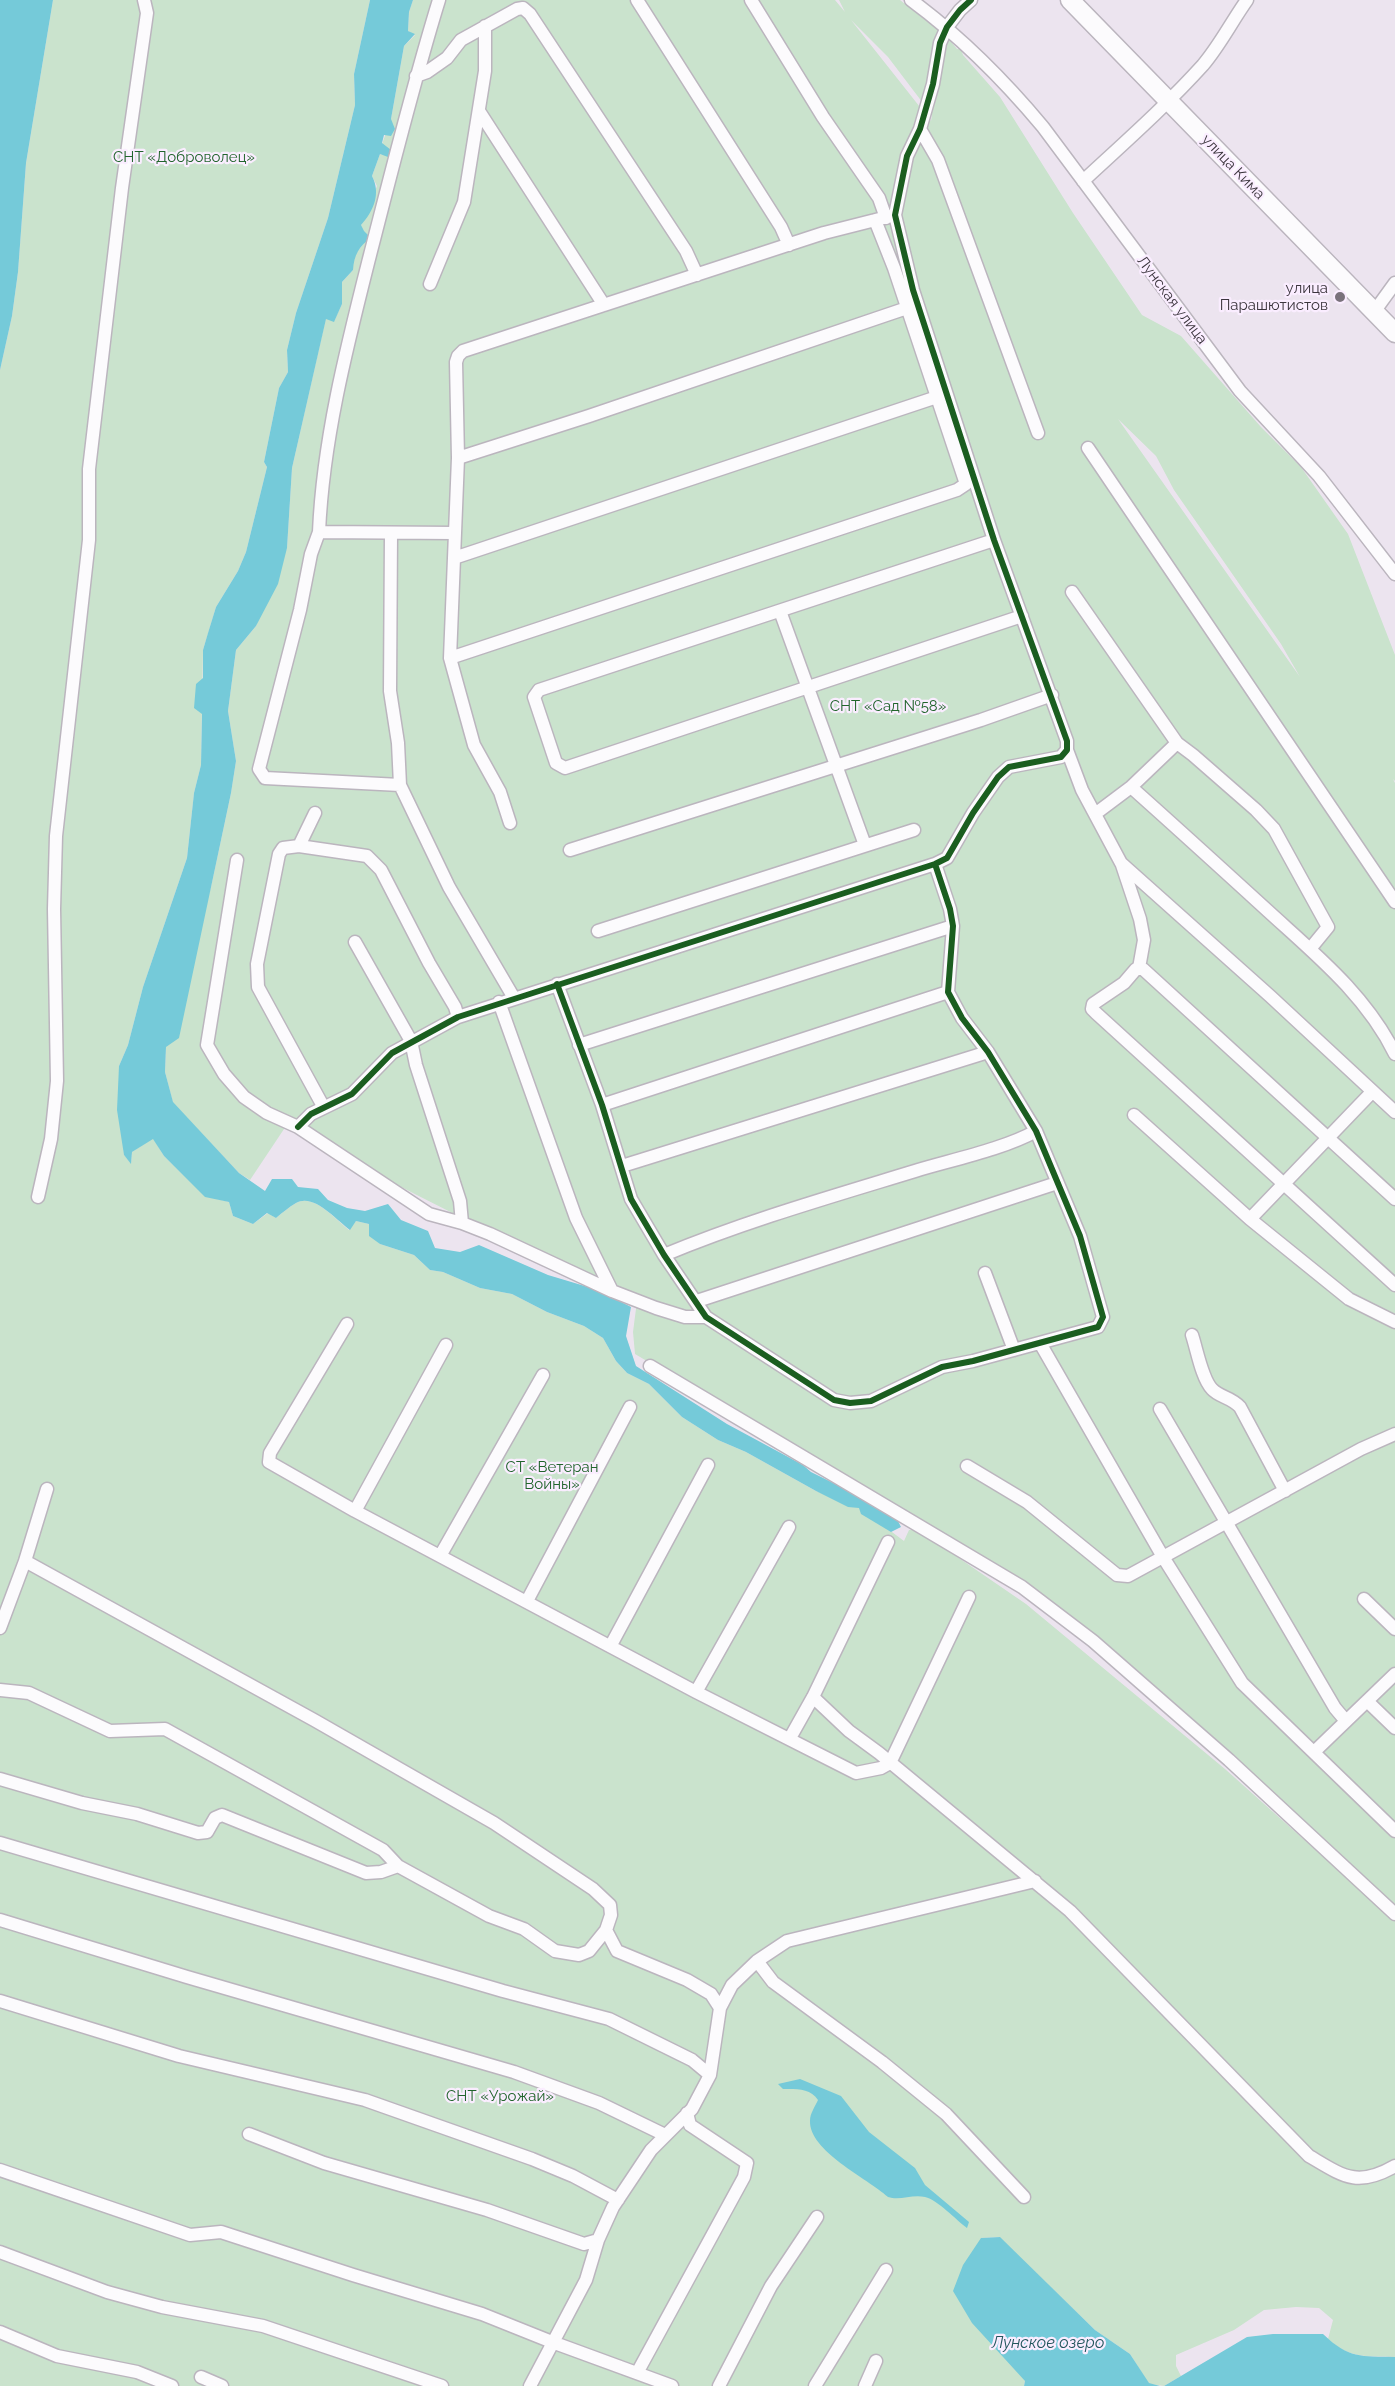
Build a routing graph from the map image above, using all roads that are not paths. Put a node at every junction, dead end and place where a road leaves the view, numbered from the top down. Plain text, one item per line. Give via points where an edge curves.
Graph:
1 (144, 0) edge
2 (439, 0) edge
3 (636, 0) edge
4 (751, 0) edge
5 (911, 0) edge
6 (971, 0) edge
7 (1070, 0) edge
8 (1247, 0) edge
9 (485, 26) junction
10 (947, 27) junction
11 (416, 76) junction
12 (1169, 101) junction
13 (479, 111) junction
14 (920, 129) junction
15 (1083, 181) junction
16 (885, 218) junction
17 (789, 245) junction
18 (697, 275) junction
19 (1395, 283) edge
20 (430, 284) dead end
21 (604, 305) junction
22 (907, 308) junction
23 (1374, 312) junction
24 (1395, 333) edge
25 (937, 397) junction
26 (1038, 433) dead end
27 (1088, 448) dead end
28 (458, 458) junction
29 (319, 532) junction
30 (454, 533) junction
31 (391, 534) junction
32 (994, 540) junction
33 (454, 558) junction
34 (1395, 574) edge
35 (1072, 592) dead end
36 (780, 611) junction
37 (1022, 616) junction
38 (450, 658) junction
39 (807, 687) junction
40 (1052, 695) junction
41 (1177, 743) junction
42 (1067, 750) junction
43 (836, 766) junction
44 (400, 785) junction
45 (1131, 788) junction
46 (315, 813) dead end
47 (1095, 814) junction
48 (510, 823) dead end
49 (914, 830) dead end
50 (865, 845) junction
51 (299, 846) junction
52 (570, 850) dead end
53 (237, 860) dead end
54 (1121, 863) junction
55 (935, 864) junction
56 (1395, 902) edge
57 (953, 926) junction
58 (598, 931) dead end
59 (355, 942) dead end
60 (1310, 949) junction
61 (1139, 968) junction
62 (557, 984) junction
63 (948, 992) junction
64 (514, 998) junction
65 (499, 1002) junction
66 (458, 1017) junction
67 (411, 1041) junction
68 (579, 1045) junction
69 (988, 1052) junction
70 (1395, 1054) edge
71 (1372, 1092) junction
72 (602, 1105) junction
73 (323, 1106) junction
74 (1395, 1112) edge
75 (1134, 1115) dead end
76 (298, 1127) junction
77 (1036, 1131) junction
78 (1329, 1139) junction
79 (622, 1166) junction
80 (1058, 1183) junction
81 (1283, 1185) junction
82 (38, 1197) dead end
83 (1395, 1199) edge
84 (1250, 1219) junction
85 (462, 1223) junction
86 (664, 1255) junction
87 (985, 1273) dead end
88 (1395, 1285) edge
89 (612, 1291) junction
90 (697, 1301) junction
91 (706, 1317) junction
92 (1395, 1322) edge
93 (347, 1324) dead end
94 (1192, 1335) dead end
95 (1040, 1343) junction
96 (446, 1345) dead end
97 (1014, 1350) junction
98 (650, 1366) dead end
99 (543, 1375) dead end
100 (630, 1407) dead end
101 (1160, 1409) dead end
102 (1395, 1434) edge
103 (708, 1465) dead end
104 (968, 1466) dead end
105 (47, 1490) dead end
106 (1285, 1491) junction
107 (355, 1511) junction
108 (1225, 1522) junction
109 (789, 1527) dead end
110 (888, 1542) dead end
111 (440, 1556) junction
112 (1163, 1557) junction
113 (25, 1561) junction
114 (969, 1597) dead end
115 (1364, 1599) dead end
116 (527, 1601) junction
117 (0, 1628) edge
118 (1395, 1629) edge
119 (611, 1645) junction
120 (1395, 1674) edge
121 (0, 1690) edge
122 (696, 1692) junction
123 (813, 1697) junction
124 (1367, 1701) junction
125 (1346, 1721) junction
126 (1395, 1728) edge
127 (790, 1738) junction
128 (1314, 1752) junction
129 (890, 1763) junction
130 (0, 1779) edge
131 (1395, 1832) edge
132 (0, 1842) edge
133 (398, 1866) junction
134 (1035, 1881) junction
135 (1395, 1914) edge
136 (0, 1920) edge
137 (606, 1930) junction
138 (758, 1961) junction
139 (0, 2001) edge
140 (720, 2008) junction
141 (710, 2075) junction
142 (687, 2113) junction
143 (249, 2134) dead end
144 (664, 2135) junction
145 (1395, 2166) edge
146 (0, 2170) edge
147 (1024, 2198) dead end
148 (618, 2200) junction
149 (817, 2217) dead end
150 (598, 2240) junction
151 (0, 2252) edge
152 (886, 2270) dead end
153 (0, 2332) edge
154 (552, 2342) junction
155 (876, 2361) dead end
156 (637, 2373) junction
157 (201, 2377) dead end
158 (172, 2386) edge
159 (222, 2386) edge
160 (442, 2386) edge
161 (530, 2386) edge
162 (672, 2386) edge
163 (719, 2386) edge
164 (815, 2386) edge
165 (865, 2386) edge

1 - 82 street via 147,13 89,469 89,540 56,836 57,1081 51,1140
2 - 11 street
3 - 17 street via 781,226
4 - 16 street via 823,117 879,198
5 - 10 street, Лунская улица
6 - 10 street
7 - 12 main road, улица Кима
8 - 12 street via 1203,64
9 - 11 street via 461,40 447,58
9 - 13 street via 485,71
9 - 18 street via 517,9 524,8 530,14 686,251
10 - 14 street
10 - 15 street, Лунская улица via 1009,86
11 - 29 street via 347,348 325,460
12 - 15 street
12 - 23 main road, улица Кима
13 - 20 street via 464,202
13 - 21 street
14 - 16 street
14 - 26 street via 938,160
15 - 34 street, Лунская улица via 1240,391 1319,476
16 - 17 street
16 - 22 street
16 - 32 street via 913,290
17 - 18 street
18 - 21 street
19 - 23 street
21 - 28 street via 463,351 458,356
22 - 25 street
22 - 28 street
23 - 24 main road, улица Кима
25 - 33 street
25 - 38 street via 966,480 957,490
27 - 56 street
28 - 30 street
29 - 31 street
29 - 44 street via 259,769 265,778
30 - 31 street
30 - 33 street
31 - 44 street via 390,691
32 - 36 street
32 - 37 street
33 - 38 street
35 - 41 street
36 - 39 street
36 - 39 street via 539,690 534,697 556,763 565,768
37 - 39 street
37 - 40 street
38 - 48 street via 474,745 500,792
39 - 43 street
40 - 42 street
40 - 43 street
41 - 45 street
41 - 60 street via 1274,829 1328,927
42 - 47 street
42 - 55 street via 1061,757 1009,767 973,813 947,858
43 - 50 street
43 - 52 street
44 - 64 street via 449,887
45 - 47 street
45 - 60 street
46 - 51 street
47 - 54 street
49 - 50 street
50 - 58 street
51 - 66 street via 367,856 381,870
51 - 73 street via 283,848 279,854 258,953 258,987
53 - 76 street via 207,1045 244,1097
54 - 61 street via 1144,940
54 - 71 street
55 - 57 street
55 - 62 street
57 - 63 street
57 - 68 street
59 - 67 street
60 - 70 street via 1370,1011
61 - 78 street
61 - 81 street via 1115,990 1095,1001 1092,1009
62 - 64 street
62 - 68 street
63 - 69 street
63 - 72 street
64 - 65 street
65 - 66 street
65 - 89 street via 576,1218
66 - 67 street
67 - 73 street via 392,1053 352,1094
67 - 85 street via 460,1201
68 - 72 street
69 - 77 street
69 - 79 street
71 - 74 street
71 - 78 street
72 - 79 street
73 - 76 street
75 - 84 street
76 - 85 street via 429,1214
77 - 80 street
77 - 86 street via 725,1230
78 - 81 street
78 - 83 street
79 - 86 street via 632,1199
80 - 90 street
80 - 95 street via 1080,1236 1103,1317 1098,1327
81 - 84 street
81 - 88 street
84 - 92 street via 1349,1299
85 - 89 street
86 - 90 street
87 - 97 street
89 - 91 street via 685,1317
90 - 91 street
91 - 97 street via 812,1387 834,1400 850,1403 871,1401 942,1367
93 - 107 street via 270,1453 269,1462
94 - 106 street via 1207,1381 1213,1390 1232,1398 1240,1407
95 - 97 street
95 - 112 street
96 - 107 street
98 - 135 street via 1022,1587 1093,1641 1229,1760
99 - 111 street
100 - 116 street
101 - 108 street
102 - 106 street
103 - 119 street
104 - 112 street via 1027,1502 1117,1575 1128,1576
105 - 113 street
106 - 108 street
107 - 111 street
108 - 112 street
108 - 125 street
109 - 122 street
110 - 123 street
111 - 116 street
112 - 128 street via 1242,1683
113 - 117 street
113 - 137 street via 494,1823 593,1889 610,1905
114 - 129 street
115 - 118 street
116 - 119 street
119 - 122 street
120 - 124 street
121 - 133 street via 29,1693 110,1731 165,1728 383,1850
122 - 127 street
123 - 127 street
123 - 129 street
124 - 125 street
124 - 126 street
125 - 128 street
127 - 129 street via 856,1773
128 - 131 street
129 - 134 street
130 - 133 street via 198,1833 207,1832 215,1818 222,1815 366,1873
132 - 141 street via 609,2019 692,2060
133 - 137 street via 489,1916 524,1929 555,1951 579,1955 589,1951
134 - 138 street via 787,1941
134 - 145 street via 1070,1911 1309,2156 1337,2173 1360,2180
136 - 144 street via 514,2072 599,2103
137 - 140 street via 617,1951 703,1989
138 - 140 street via 732,1985
138 - 147 street via 773,1982 946,2114
139 - 148 street via 179,2056 365,2100 532,2159
140 - 141 street
141 - 142 street
142 - 144 street
142 - 156 street via 690,2125 747,2163 744,2176
143 - 150 street via 324,2163 488,2210 584,2244
144 - 148 street
146 - 154 street via 190,2235 221,2232 482,2314
148 - 150 street
149 - 163 street via 771,2286
150 - 154 street via 586,2280
151 - 160 street via 107,2292 263,2326
152 - 164 street
153 - 158 street via 57,2356 137,2372
154 - 156 street
154 - 161 street
155 - 165 street
156 - 162 street
157 - 159 street

